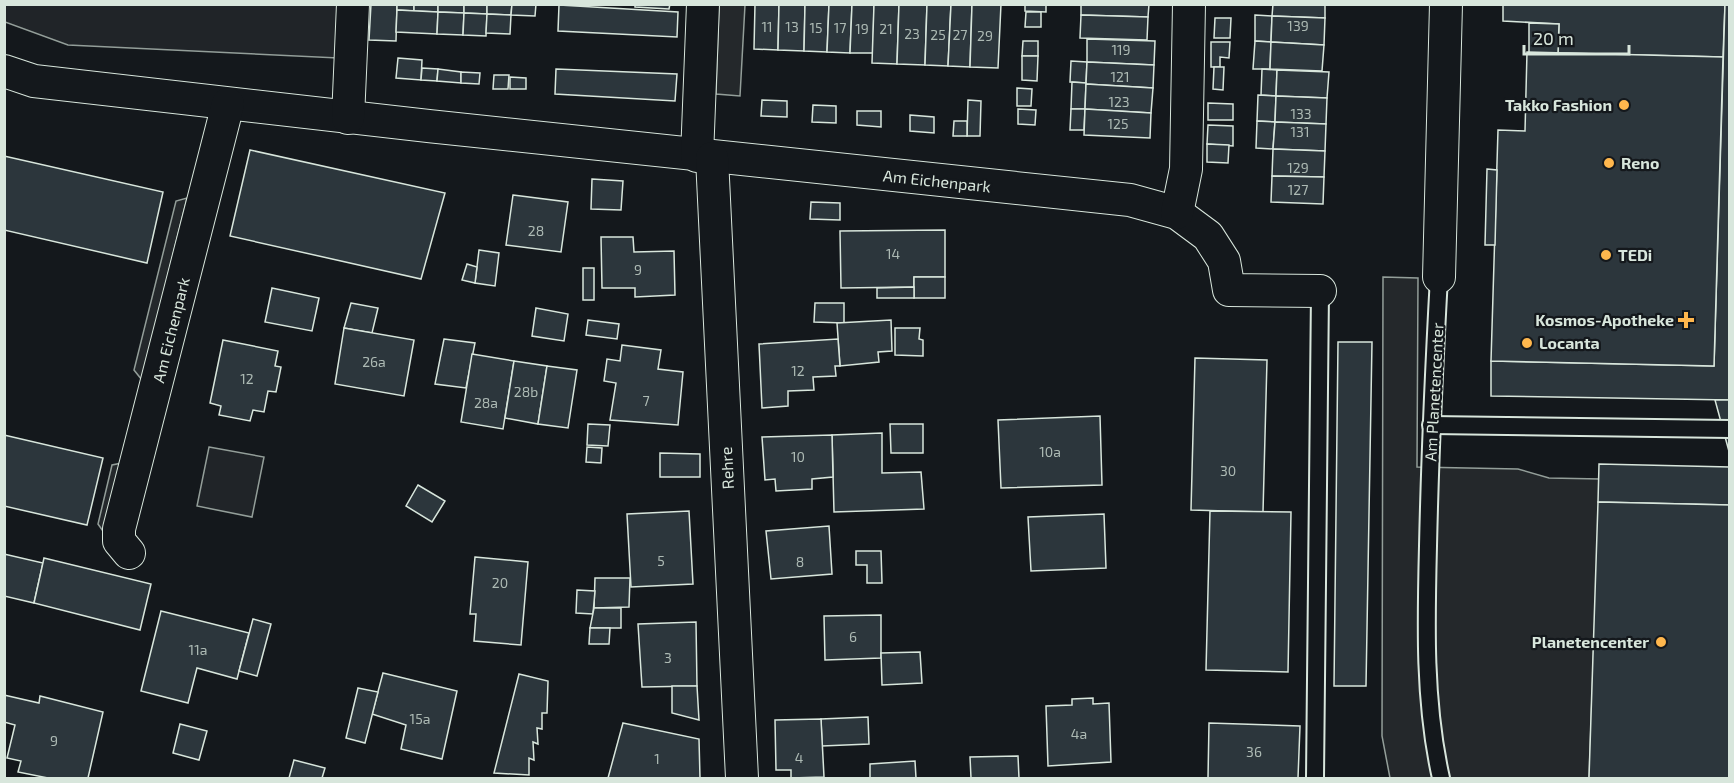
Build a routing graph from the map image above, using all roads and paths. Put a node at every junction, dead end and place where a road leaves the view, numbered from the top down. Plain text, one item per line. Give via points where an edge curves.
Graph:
1 (353, 4) edge
2 (703, 4) edge
3 (1188, 4) edge
4 (1446, 4) edge
5 (4, 71) edge
6 (228, 104) junction
7 (348, 118) junction
8 (704, 157) junction
9 (1177, 213) junction
10 (1439, 277) joint
11 (1320, 291) joint
12 (1431, 425) junction
13 (1730, 429) edge
14 (129, 553) dead end
15 (742, 778) edge
16 (1315, 778) edge
17 (1441, 778) edge

1 - 7 street
2 - 8 street
3 - 9 street via 1186,169
4 - 10 street, Am Planetencenter
5 - 6 street, Am Eichenpark via 34,81
6 - 7 street, Am Eichenpark
6 - 14 street, Am Eichenpark via 118,529 119,541
7 - 8 street, Am Eichenpark
8 - 9 street, Am Eichenpark via 1130,200
8 - 15 street, Rehre
9 - 11 street, Am Eichenpark via 1208,236 1224,261 1229,291
10 - 12 lane, Am Planetencenter
11 - 16 lane
12 - 13 lane
12 - 17 lane, Am Planetencenter via 1428,698

